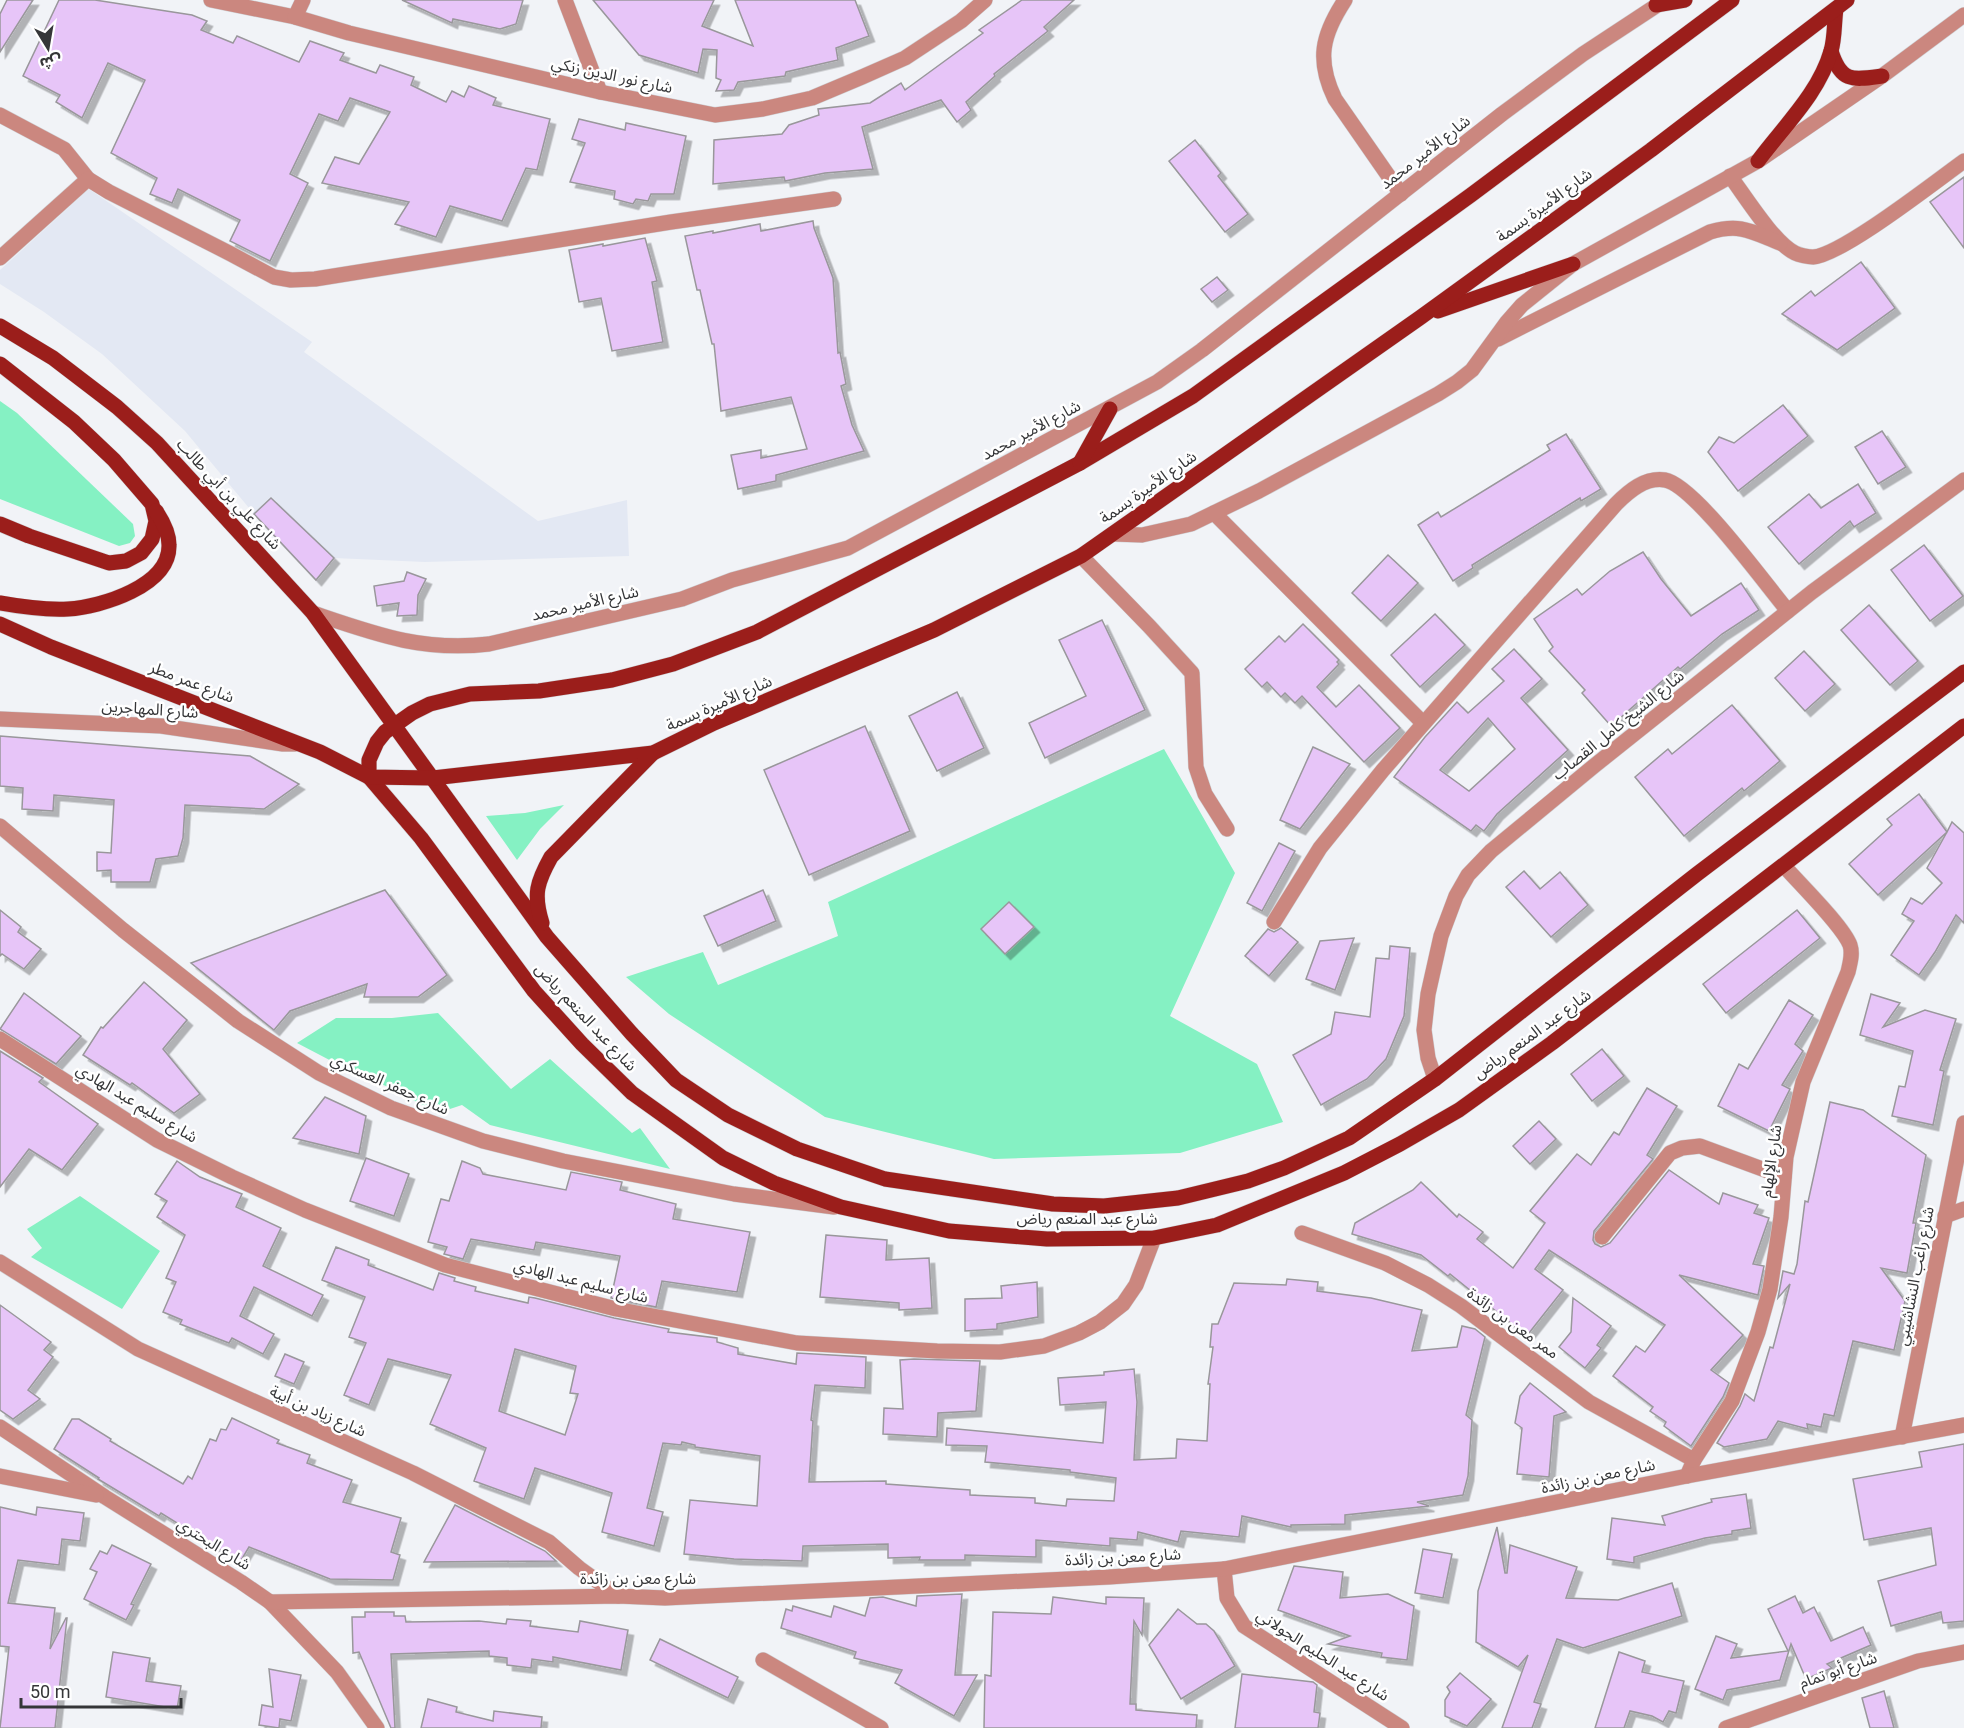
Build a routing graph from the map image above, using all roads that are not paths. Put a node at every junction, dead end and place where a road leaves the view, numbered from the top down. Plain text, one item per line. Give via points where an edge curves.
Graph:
1 (211, 0) edge
2 (303, 0) edge
3 (565, 0) edge
4 (985, 0) edge
5 (1345, 0) edge
6 (1685, 0) edge
7 (1732, 0) edge
8 (1660, 3) edge
9 (1842, 4) edge
10 (1964, 15) edge
11 (295, 17) junction
12 (1831, 51) junction
13 (1882, 76) junction
14 (600, 92) junction
15 (0, 115) edge
16 (1758, 160) junction
17 (1964, 161) edge
18 (1730, 176) junction
19 (88, 179) junction
20 (1401, 194) junction
21 (834, 199) dead end
22 (1780, 243) junction
23 (0, 258) edge
24 (1573, 264) junction
25 (1421, 317) junction
26 (0, 326) edge
27 (1494, 341) junction
28 (0, 364) edge
29 (1110, 409) junction
30 (1080, 464) junction
31 (1964, 480) edge
32 (152, 504) junction
33 (1214, 513) junction
34 (0, 524) edge
35 (1113, 534) junction
36 (1081, 556) junction
37 (0, 603) edge
38 (1788, 611) junction
39 (313, 613) junction
40 (0, 624) edge
41 (1964, 672) edge
42 (0, 719) edge
43 (1422, 722) junction
44 (394, 725) junction
45 (1964, 726) edge
46 (297, 744) junction
47 (653, 753) junction
48 (369, 777) junction
49 (433, 778) junction
50 (0, 826) edge
51 (1227, 829) dead end
52 (1784, 866) junction
53 (1274, 922) dead end
54 (547, 937) junction
55 (0, 1039) edge
56 (1435, 1079) junction
57 (1964, 1123) edge
58 (1784, 1177) junction
59 (841, 1208) junction
60 (1964, 1209) edge
61 (1945, 1216) junction
62 (1302, 1233) dead end
63 (1154, 1238) junction
64 (1602, 1238) dead end
65 (0, 1262) edge
66 (1964, 1425) edge
67 (0, 1427) edge
68 (1902, 1437) junction
69 (1694, 1460) junction
70 (0, 1476) edge
71 (1687, 1476) junction
72 (105, 1497) junction
73 (1224, 1569) junction
74 (618, 1596) junction
75 (270, 1602) junction
76 (1964, 1652) edge
77 (763, 1660) dead end
78 (377, 1728) edge
79 (881, 1728) edge
80 (1402, 1728) edge
81 (1726, 1728) edge

1 - 11 street, شارع نور الدين زنكي
2 - 11 street
3 - 14 street
4 - 14 street, شارع نور الدين زنكي via 905,58 813,98 715,115
5 - 20 street via 1326,34 1323,51 1328,84
6 - 8 main road
7 - 30 main road via 1193,396
8 - 20 street, شارع الأمير محمد via 1574,60
9 - 12 main road
9 - 25 main road, شارع الأميرة بسمة via 1651,150
10 - 13 street
11 - 14 street, شارع نور الدين زنكي
12 - 13 main road via 1839,71 1846,76 1857,80
12 - 16 main road via 1800,109
13 - 16 street
15 - 19 street via 64,149
16 - 18 street
17 - 22 street via 1832,250 1813,257
18 - 22 street
18 - 24 street
19 - 21 street via 274,277 291,280
19 - 23 street
20 - 29 street, شارع الأمير محمد via 1202,350
22 - 27 street via 1741,227 1710,232
24 - 25 main road
24 - 27 street via 1522,305
25 - 35 main road, شارع الأميرة بسمة
26 - 39 main road, شارع علي بن أبي طالب via 53,358 157,442
27 - 33 street via 1472,370 1438,394
28 - 32 main road via 74,422
29 - 30 main road
29 - 39 street, شارع الأمير محمد via 848,548 732,580 682,599 465,647 437,647 383,637
30 - 44 main road via 757,632 673,664 612,680 450,698 430,704
31 - 38 street, شارع الشيخ كامل القصاب
32 - 34 main road via 156,521 152,539 141,553 126,561 109,563
32 - 37 main road via 169,545 157,575 107,602 69,609
33 - 35 street via 1160,532
33 - 43 street
35 - 36 main road, شارع الأميرة بسمة
36 - 47 main road, شارع الأميرة بسمة via 934,630 704,727
36 - 51 street via 1192,673 1197,767 1204,794
38 - 43 street via 1693,499 1672,482 1653,480 1639,485 1616,504
38 - 56 street, شارع الشيخ كامل القصاب via 1594,766 1491,851 1468,875 1441,936 1428,994 1424,1030
39 - 44 main road, شارع علي بن أبي طالب
40 - 46 main road, شارع عمر مطر
41 - 56 main road, شارع عبد المنعم رياض via 1696,874
42 - 46 street, شارع المهاجرين via 161,726
43 - 53 street via 1320,848
44 - 48 main road via 372,752
44 - 49 main road, شارع عبد المنعم رياض
45 - 52 main road, شارع عبد المنعم رياض
46 - 48 main road, شارع عمر مطر
47 - 49 main road, شارع الأميرة بسمة
47 - 54 main road via 545,867 536,892
48 - 49 main road, شارع الأميرة بسمة
48 - 59 main road, شارع عبد المنعم رياض via 421,838 534,991 632,1093 723,1158 774,1183
49 - 54 main road, شارع عبد المنعم رياض
50 - 59 street, شارع جعفر العسكري via 238,1021 319,1073 391,1108 483,1141 563,1161 734,1194
52 - 58 street, شارع الإلهام via 1841,930 1852,956 1803,1082
52 - 63 main road, شارع عبد المنعم رياض via 1459,1110 1344,1173 1217,1225
54 - 56 main road, شارع عبد المنعم رياض via 676,1080 728,1115 797,1149 885,1179 960,1192 1063,1205 1104,1206 1178,1198 1284,1168 1349,1138
55 - 63 street, شارع سليم عبد الهادي via 157,1140 305,1210 445,1265 616,1309 797,1343 1000,1352 1044,1346 1100,1323 1123,1304 1136,1285
57 - 61 street, شارع راغب النشاشيبي
58 - 64 street via 1700,1146 1682,1148 1670,1153
58 - 69 street, شارع الإلهام via 1771,1279 1758,1332 1732,1401
59 - 63 main road, شارع عبد المنعم رياض via 948,1231 1047,1239
60 - 61 street
61 - 68 street, شارع راغب النشاشيبي
62 - 69 street, ممر معن بن زائدة via 1385,1263 1428,1285 1589,1402
65 - 74 street, شارع زياد بن أبية via 138,1349 413,1473 549,1542
66 - 68 street, شارع معن بن زائدة
67 - 72 street, شارع البحتري
68 - 71 street, شارع معن بن زائدة
69 - 71 street, شارع الإلهام
70 - 72 street
71 - 73 street, شارع معن بن زائدة
72 - 75 street, شارع البحتري
73 - 74 street, شارع معن بن زائدة via 677,1598
73 - 80 street, شارع عبد الحليم الجولاني via 1227,1598 1244,1626
74 - 75 street, شارع معن بن زائدة
75 - 78 street, شارع البحتري via 337,1672
76 - 81 street, شارع أبو تمام via 1918,1661
77 - 79 street

